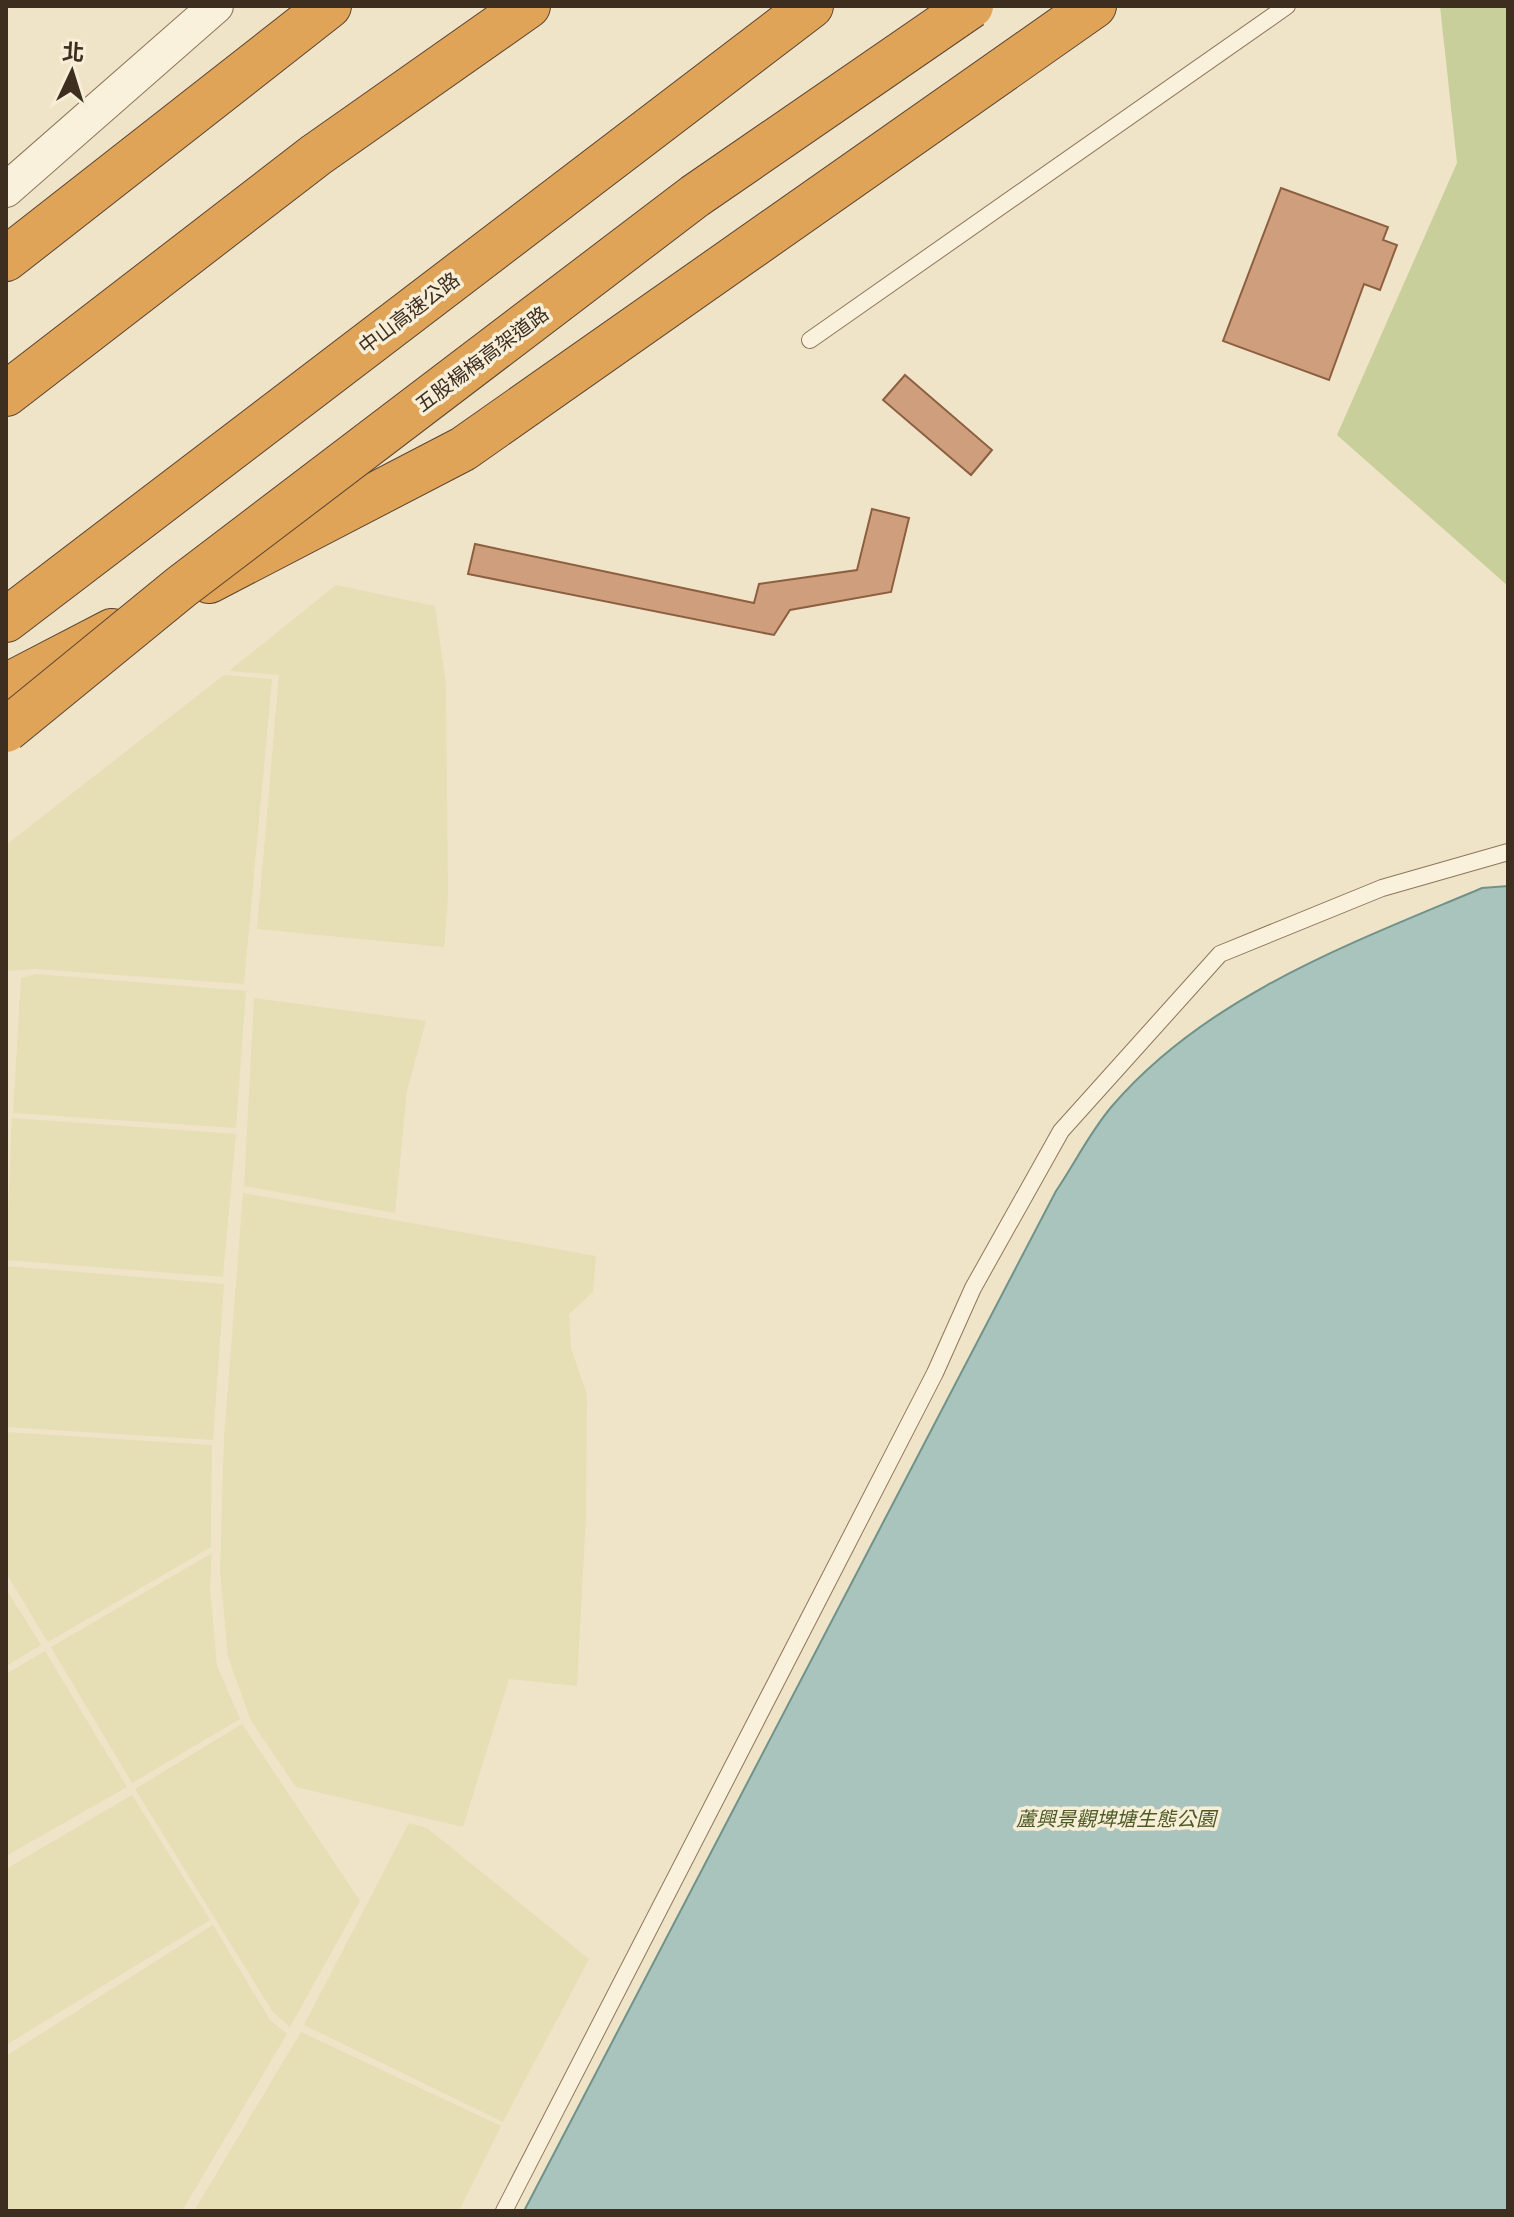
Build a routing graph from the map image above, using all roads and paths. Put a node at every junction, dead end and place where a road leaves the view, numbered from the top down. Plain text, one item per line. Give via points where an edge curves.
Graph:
1 (216, 6) edge
2 (288, 6) edge
3 (329, 6) edge
4 (528, 6) edge
5 (811, 6) edge
6 (971, 6) edge
7 (1094, 6) edge
8 (1287, 6) edge
9 (6, 190) edge
10 (6, 246) edge
11 (6, 259) edge
12 (810, 340) dead end
13 (6, 394) edge
14 (6, 620) edge
15 (6, 686) edge
16 (6, 730) edge
17 (1508, 852) edge
18 (504, 2211) edge

1 - 9 street
2 - 10 highway via 35,213
3 - 11 highway
4 - 13 highway via 316,155
5 - 14 highway, 中山高速公路
6 - 16 highway, 五股楊梅高架道路, bridge via 695,196 181,587
7 - 15 highway via 463,449
8 - 12 lane
17 - 18 lane via 1382,888 1220,954 1061,1131 973,1288 935,1373

